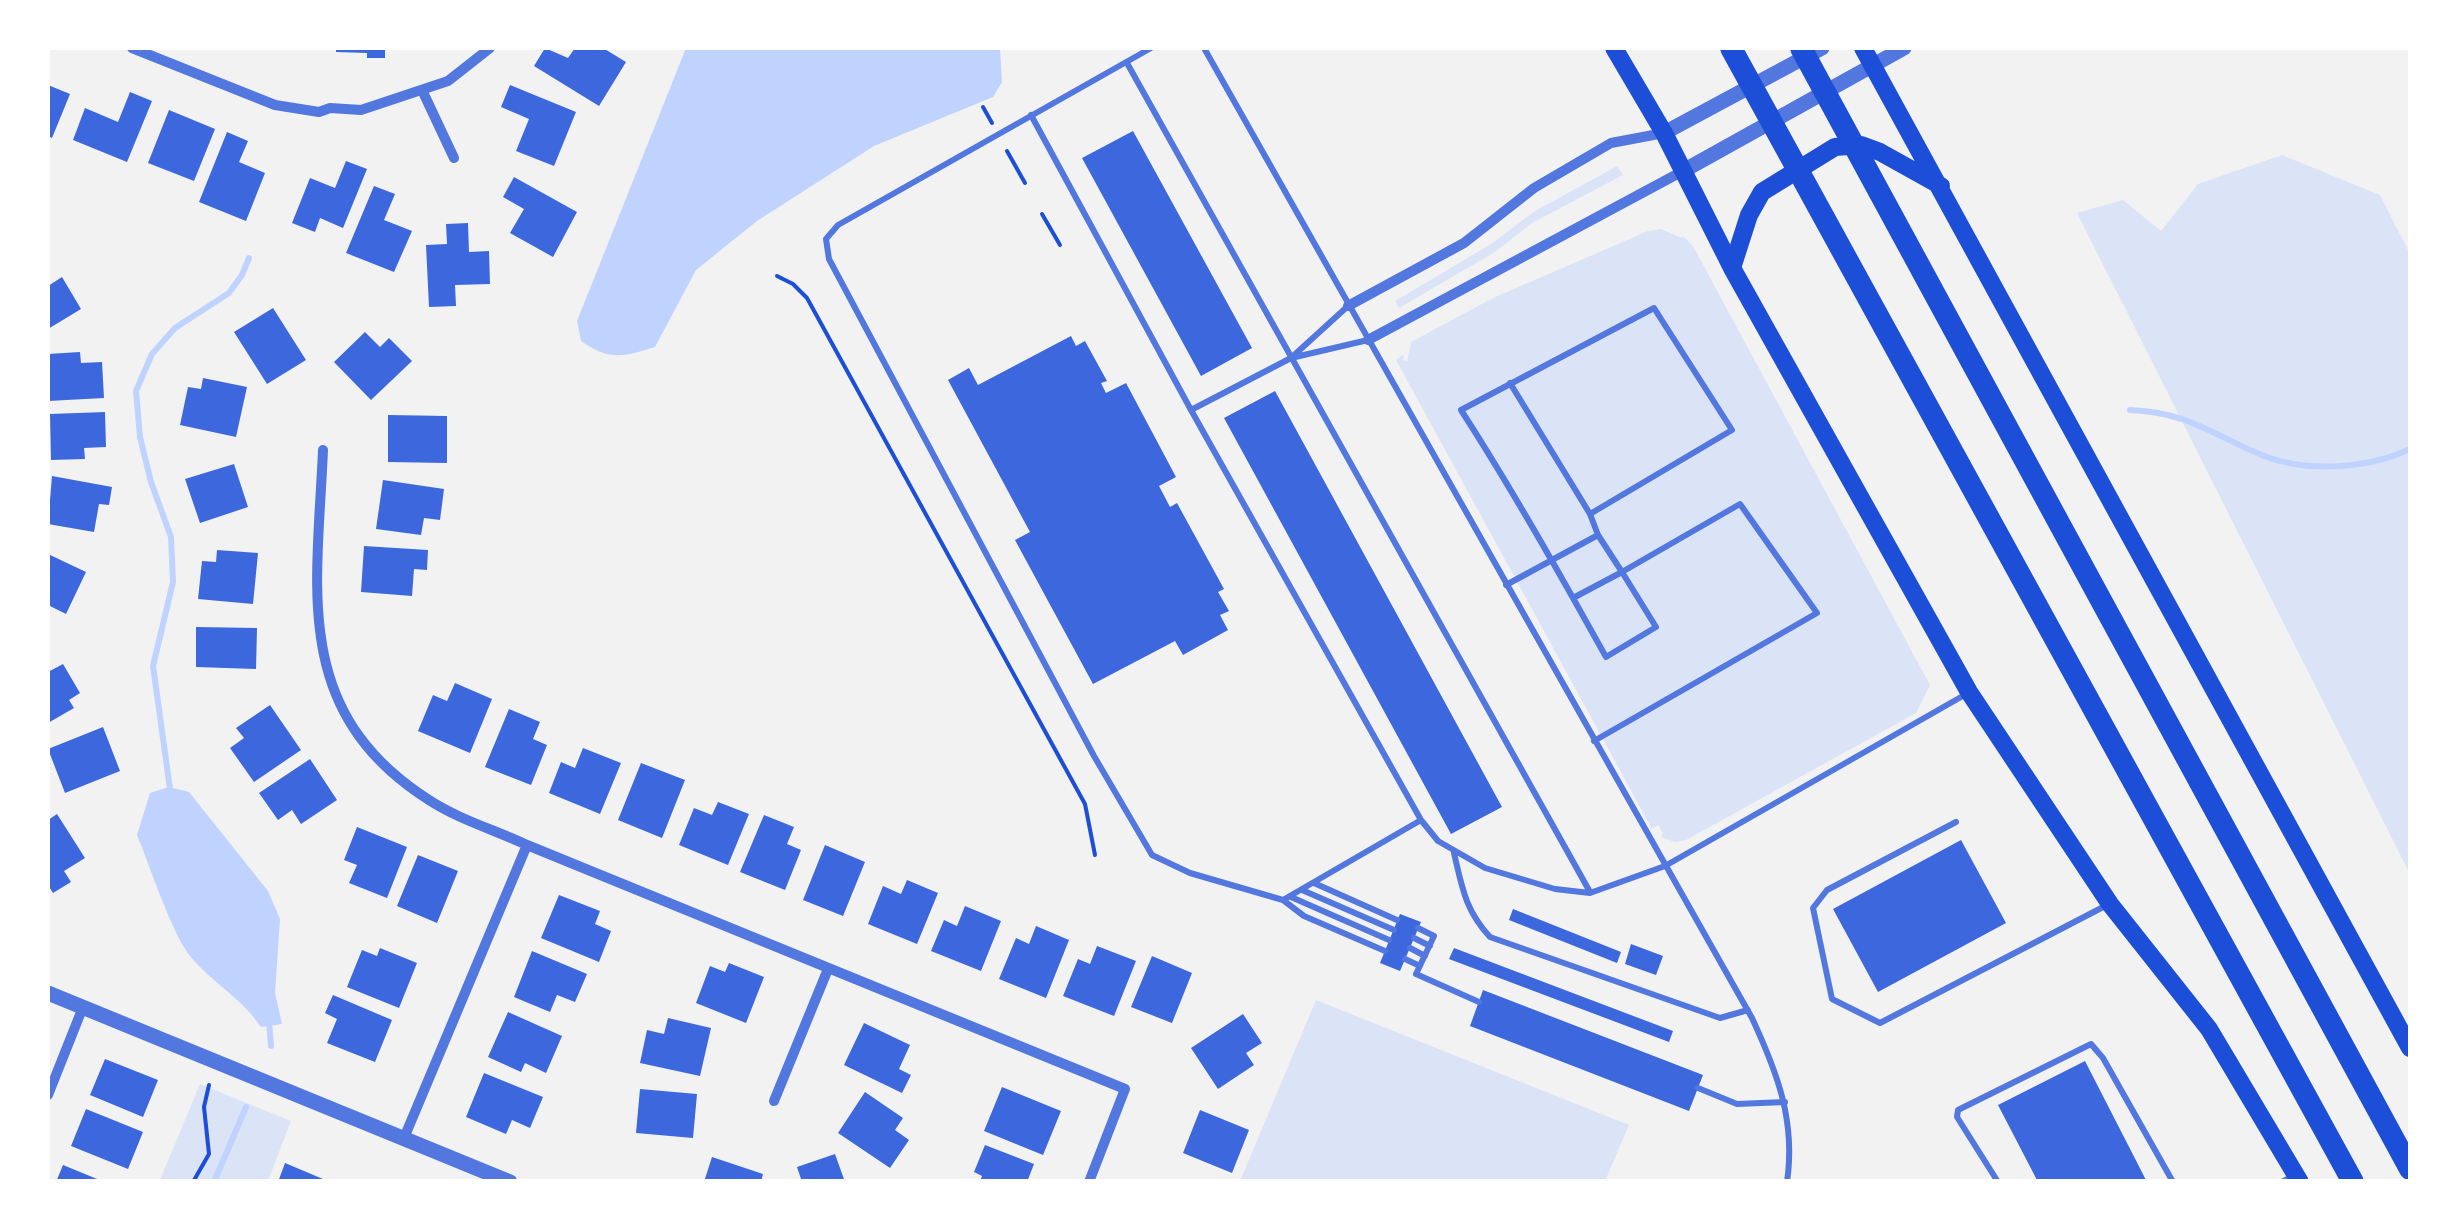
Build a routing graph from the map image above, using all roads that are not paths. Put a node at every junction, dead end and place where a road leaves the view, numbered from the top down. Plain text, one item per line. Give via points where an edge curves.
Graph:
1 (132, 48) edge
2 (490, 48) edge
3 (1151, 48) edge
4 (1204, 48) edge
5 (1614, 48) edge
6 (1731, 48) edge
7 (1801, 48) edge
8 (1822, 48) edge
9 (1863, 48) edge
10 (1904, 48) edge
11 (1126, 63) junction
12 (1873, 65) junction
13 (422, 90) junction
14 (1031, 115) junction
15 (1664, 133) junction
16 (454, 158) dead end
17 (1683, 171) junction
18 (1942, 186) junction
19 (1732, 268) junction
20 (1348, 306) junction
21 (1368, 340) junction
22 (1291, 358) junction
23 (1510, 383) junction
24 (1191, 410) junction
25 (323, 450) dead end
26 (1590, 514) junction
27 (1598, 535) junction
28 (1552, 560) junction
29 (1622, 572) junction
30 (1506, 585) junction
31 (1574, 598) junction
32 (1969, 692) junction
33 (1594, 741) junction
34 (1421, 820) junction
35 (1956, 822) dead end
36 (527, 844) junction
37 (1454, 852) junction
38 (1665, 866) junction
39 (1313, 883) junction
40 (1301, 890) junction
41 (1590, 893) junction
42 (1286, 898) junction
43 (2110, 904) junction
44 (1398, 920) dead end
45 (1418, 928) dead end
46 (1394, 930) dead end
47 (1414, 938) dead end
48 (1389, 940) dead end
49 (1430, 946) junction
50 (1410, 948) dead end
51 (1385, 950) dead end
52 (1425, 956) junction
53 (1405, 959) dead end
54 (1420, 966) junction
55 (828, 970) junction
56 (48, 993) edge
57 (1479, 1002) dead end
58 (83, 1008) junction
59 (1748, 1010) junction
60 (2410, 1048) edge
61 (1698, 1088) dead end
62 (48, 1095) edge
63 (774, 1101) dead end
64 (1784, 1102) junction
65 (404, 1138) junction
66 (2410, 1169) edge
67 (2293, 1179) edge
68 (510, 1182) edge
69 (1089, 1182) edge
70 (1787, 1182) edge
71 (1998, 1182) edge
72 (2174, 1182) edge
73 (2353, 1182) edge

1 - 13 street via 275,105 307,111 361,110
2 - 13 street via 448,81
3 - 11 lane
4 - 20 lane
5 - 15 main road
6 - 73 highway
7 - 66 highway
8 - 15 street
9 - 12 main road
10 - 12 street
11 - 14 lane
11 - 22 lane
12 - 17 street
12 - 18 main road
13 - 16 street
14 - 24 lane
14 - 42 lane via 838,225 826,239 829,259 1152,855 1190,873
15 - 17 main road
15 - 20 street via 1611,143 1534,188 1464,242
17 - 19 main road
17 - 21 street
18 - 19 main road via 1861,145 1835,147 1762,192
18 - 60 main road
19 - 32 main road
20 - 21 lane
20 - 22 lane
21 - 22 lane
21 - 30 lane
22 - 24 lane
22 - 41 lane
23 - 26 lane
23 - 26 lane via 1654,308 1732,430
23 - 28 lane via 1462,410
24 - 34 lane
25 - 36 street via 320,644 343,709 381,762 430,801
26 - 27 lane
27 - 28 lane
27 - 29 lane
28 - 30 lane
28 - 31 lane
29 - 31 lane
29 - 31 lane via 1656,627 1606,657
29 - 33 lane via 1740,504 1816,613
30 - 33 lane
32 - 38 lane
32 - 43 main road
33 - 38 lane
34 - 37 lane
34 - 39 lane
35 - 43 lane via 1827,890 1813,908 1832,998 1880,1022
36 - 55 street
36 - 65 street
37 - 41 lane via 1554,889
37 - 59 lane via 1473,918 1490,937 1720,1018
38 - 41 lane
38 - 59 lane
39 - 40 lane
39 - 44 lane
40 - 42 lane
40 - 46 lane
42 - 48 lane
42 - 51 lane via 1304,916
43 - 67 main road via 2209,1029
45 - 49 lane via 1434,936
47 - 49 lane
49 - 52 lane
50 - 52 lane
52 - 54 lane
53 - 54 lane
54 - 57 lane via 1416,974
55 - 63 street
55 - 69 street via 1125,1089
56 - 58 street
58 - 62 street
58 - 65 street
59 - 64 lane
61 - 64 lane via 1737,1104
64 - 70 lane
65 - 68 street
71 - 72 lane via 1958,1110 2092,1044

